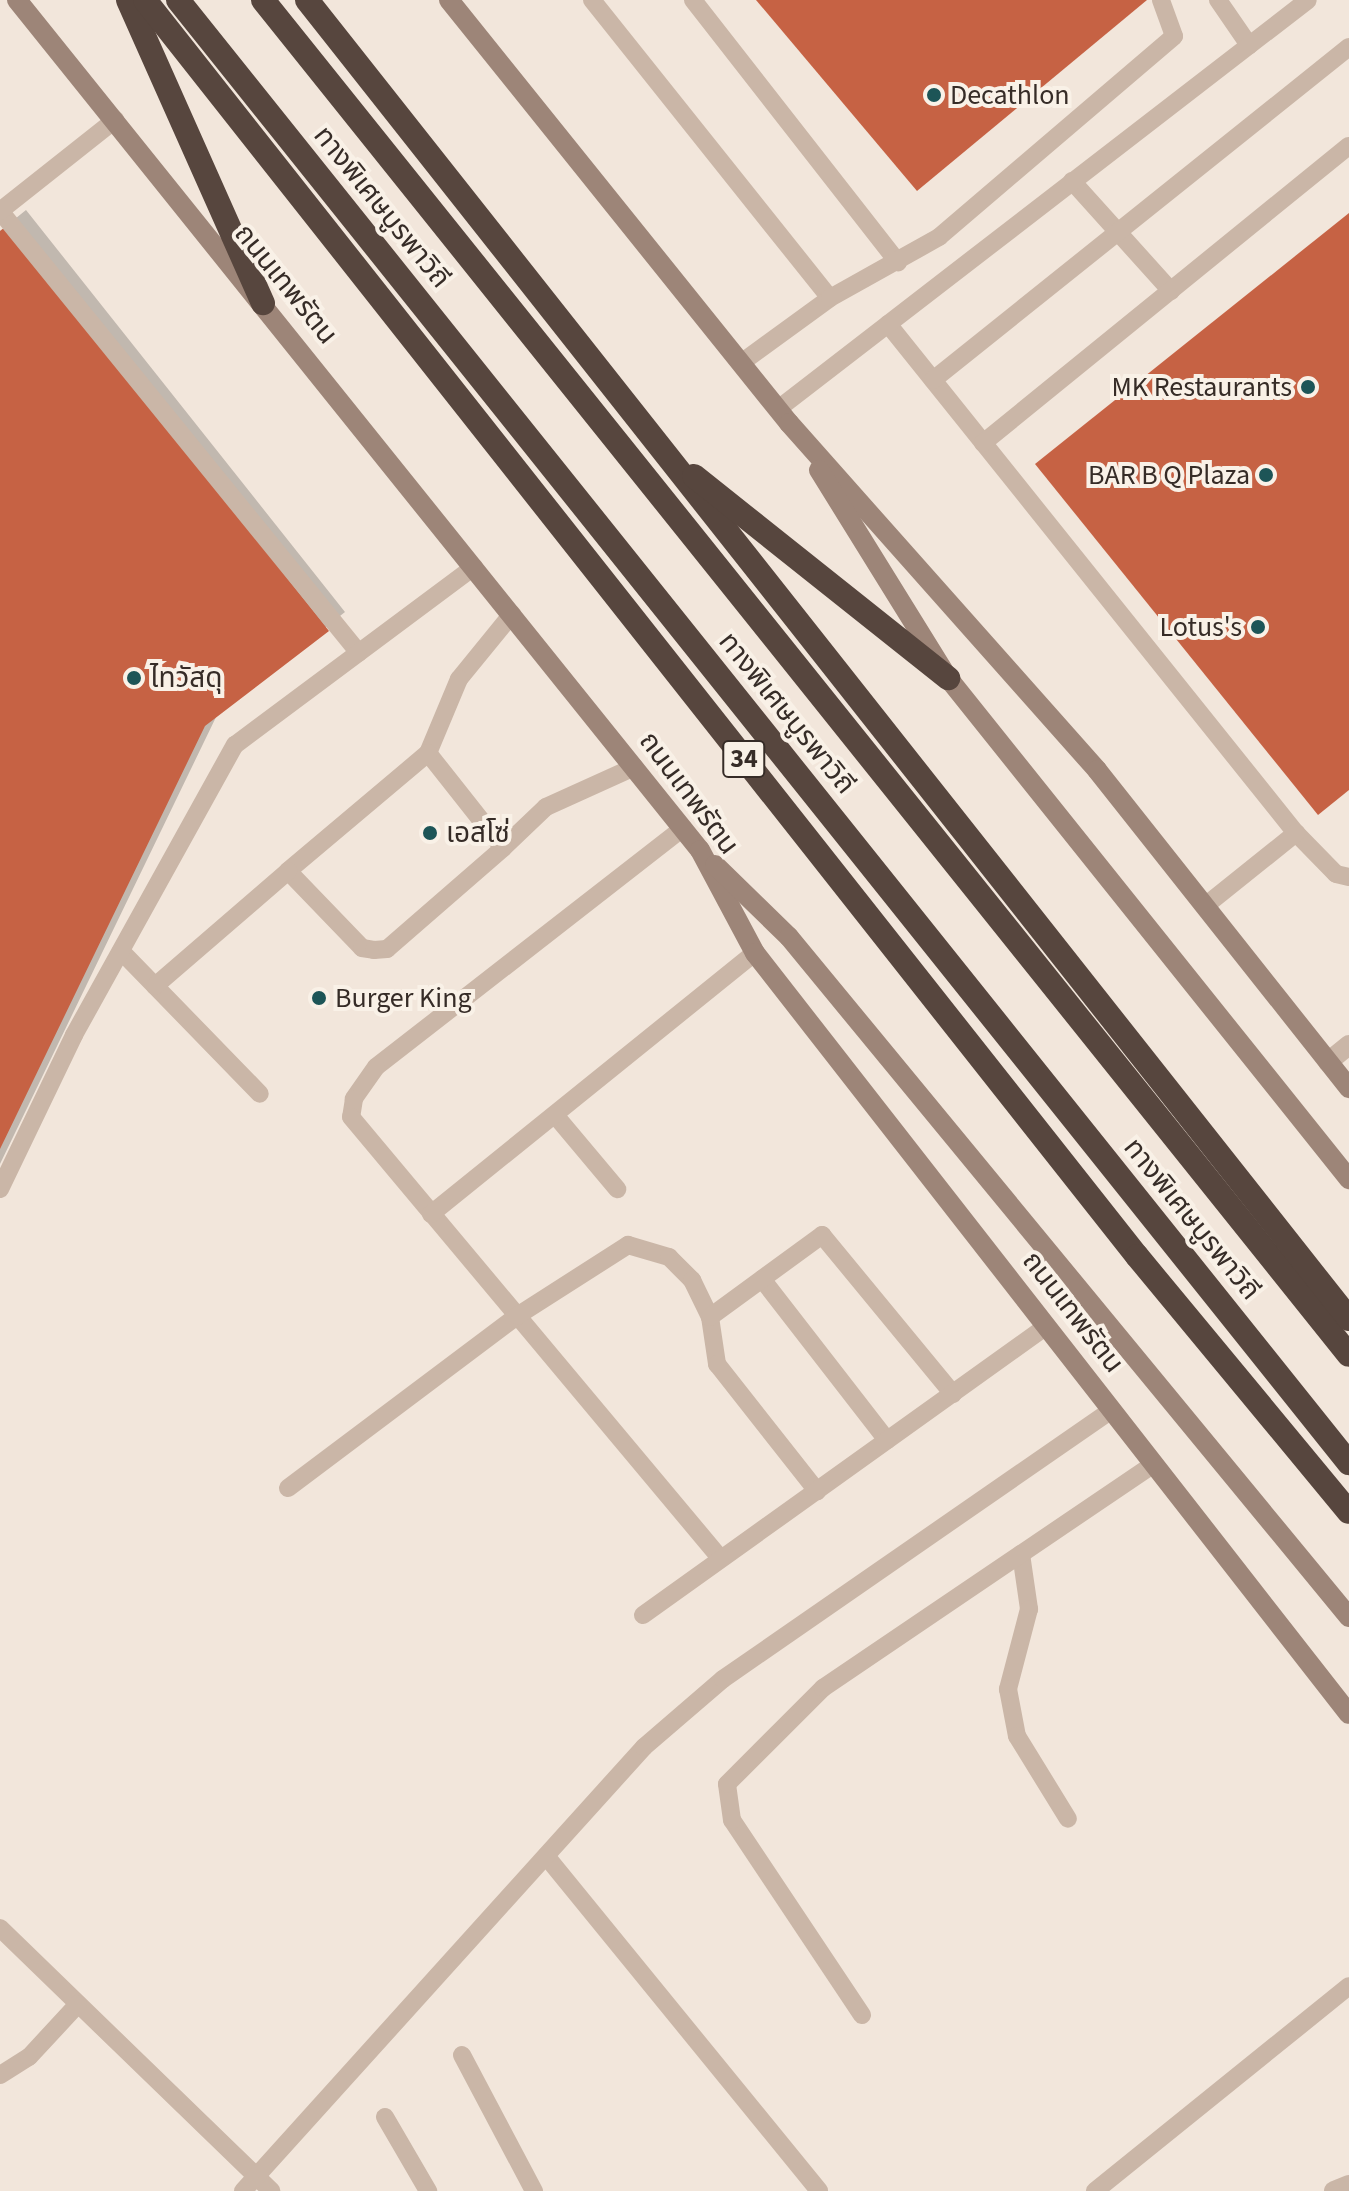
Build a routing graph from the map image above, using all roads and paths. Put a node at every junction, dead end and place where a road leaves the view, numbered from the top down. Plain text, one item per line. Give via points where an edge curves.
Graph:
1 (17, 0) edge
2 (128, 0) edge
3 (145, 0) edge
4 (178, 0) edge
5 (263, 0) edge
6 (307, 0) edge
7 (449, 0) edge
8 (592, 0) edge
9 (693, 0) edge
10 (1161, 0) edge
11 (1218, 0) edge
12 (1308, 0) edge
13 (1249, 45) junction
14 (1349, 47) edge
15 (115, 120) junction
16 (1349, 146) edge
17 (1072, 181) junction
18 (0, 211) edge
19 (1120, 235) junction
20 (898, 262) junction
21 (1171, 291) junction
22 (830, 298) junction
23 (263, 303) junction
24 (888, 324) junction
25 (741, 363) junction
26 (933, 380) junction
27 (784, 416) junction
28 (983, 443) junction
29 (661, 449) junction
30 (474, 567) junction
31 (512, 614) junction
32 (359, 653) junction
33 (948, 678) junction
34 (428, 753) junction
35 (634, 767) junction
36 (683, 828) junction
37 (1296, 833) junction
38 (503, 848) junction
39 (700, 850) junction
40 (288, 871) junction
41 (1349, 877) edge
42 (1205, 906) junction
43 (121, 951) junction
44 (755, 953) junction
45 (155, 986) junction
46 (1349, 1045) edge
47 (1328, 1062) junction
48 (1349, 1088) edge
49 (260, 1094) dead end
50 (555, 1115) junction
51 (1349, 1179) edge
52 (0, 1189) edge
53 (617, 1189) dead end
54 (431, 1214) junction
55 (762, 1279) junction
56 (517, 1316) junction
57 (710, 1317) junction
58 (1349, 1319) edge
59 (1046, 1326) junction
60 (1349, 1355) edge
61 (953, 1394) junction
62 (1111, 1410) junction
63 (887, 1440) junction
64 (1349, 1463) edge
65 (1154, 1464) junction
66 (288, 1488) dead end
67 (817, 1491) junction
68 (1349, 1512) edge
69 (1021, 1554) junction
70 (721, 1559) junction
71 (643, 1615) dead end
72 (1349, 1617) edge
73 (1349, 1714) edge
74 (1068, 1819) dead end
75 (546, 1856) junction
76 (1, 1931) edge
77 (1349, 1986) edge
78 (78, 2004) junction
79 (862, 2015) dead end
80 (462, 2055) dead end
81 (0, 2075) edge
82 (385, 2117) dead end
83 (256, 2175) junction
84 (1349, 2185) edge
85 (243, 2191) edge
86 (271, 2191) edge
87 (428, 2191) edge
88 (534, 2191) edge
89 (819, 2191) edge
90 (1095, 2191) edge
91 (1334, 2191) edge

1 - 15 main road, ถนนเทพรัตน
2 - 23 highway
3 - 68 highway, 34 via 1137,1256
4 - 64 highway, ทางพิเศษบูรพาวิถี
5 - 60 highway, ทางพิเศษบูรพาวิถี
6 - 29 highway
7 - 25 main road
8 - 22 lane
9 - 20 lane
10 - 20 lane via 1174,36 939,237
11 - 13 lane
12 - 13 lane
13 - 17 lane
14 - 19 lane
15 - 18 lane
15 - 23 main road, ถนนเทพรัตน
16 - 21 lane
17 - 19 lane
17 - 24 lane
18 - 32 lane
19 - 21 lane
19 - 26 lane
20 - 22 lane
21 - 28 lane
22 - 25 lane
23 - 30 main road, ถนนเทพรัตน
24 - 26 lane
24 - 27 lane
25 - 27 main road
26 - 28 lane
27 - 33 main road
27 - 42 main road via 1097,770
28 - 37 lane
29 - 33 highway
29 - 58 highway
30 - 31 main road, ถนนเทพรัตน
30 - 32 lane
31 - 34 lane via 459,679
31 - 35 main road, ถนนเทพรัตน
32 - 43 lane via 235,745
33 - 51 main road
34 - 38 lane
34 - 40 lane
35 - 36 main road, ถนนเทพรัตน
35 - 38 lane via 546,807
36 - 39 main road, ถนนเทพรัตน
36 - 54 lane via 364,1083 351,1117
37 - 41 lane via 1336,874
37 - 42 lane
38 - 40 lane via 387,949 362,948
39 - 44 main road, ถนนเทพรัตน
39 - 72 main road via 789,937
40 - 45 lane
42 - 47 main road
43 - 45 lane
43 - 52 lane
44 - 50 lane
44 - 59 main road, ถนนเทพรัตน
45 - 49 lane
46 - 47 street
47 - 48 main road
50 - 53 lane
50 - 54 lane
54 - 56 lane
55 - 57 lane
55 - 61 lane via 822,1235
55 - 63 lane
56 - 57 lane via 628,1245 669,1257 692,1280
56 - 66 lane
56 - 70 lane
57 - 67 lane via 717,1364
59 - 61 lane
59 - 62 main road, ถนนเทพรัตน
61 - 63 lane
62 - 65 main road, ถนนเทพรัตน
62 - 75 lane via 723,1679 644,1747
63 - 67 lane
65 - 69 lane
65 - 73 main road, ถนนเทพรัตน
67 - 70 lane
69 - 74 lane via 1029,1609 1014,1654 1011,1704 1017,1736
69 - 79 lane via 823,1688 727,1784 732,1820
70 - 71 lane
75 - 83 lane
75 - 89 lane
76 - 78 lane
77 - 90 lane
78 - 81 lane via 29,2057
78 - 83 lane
80 - 88 lane
82 - 87 lane
83 - 85 lane
83 - 86 lane
84 - 91 street

